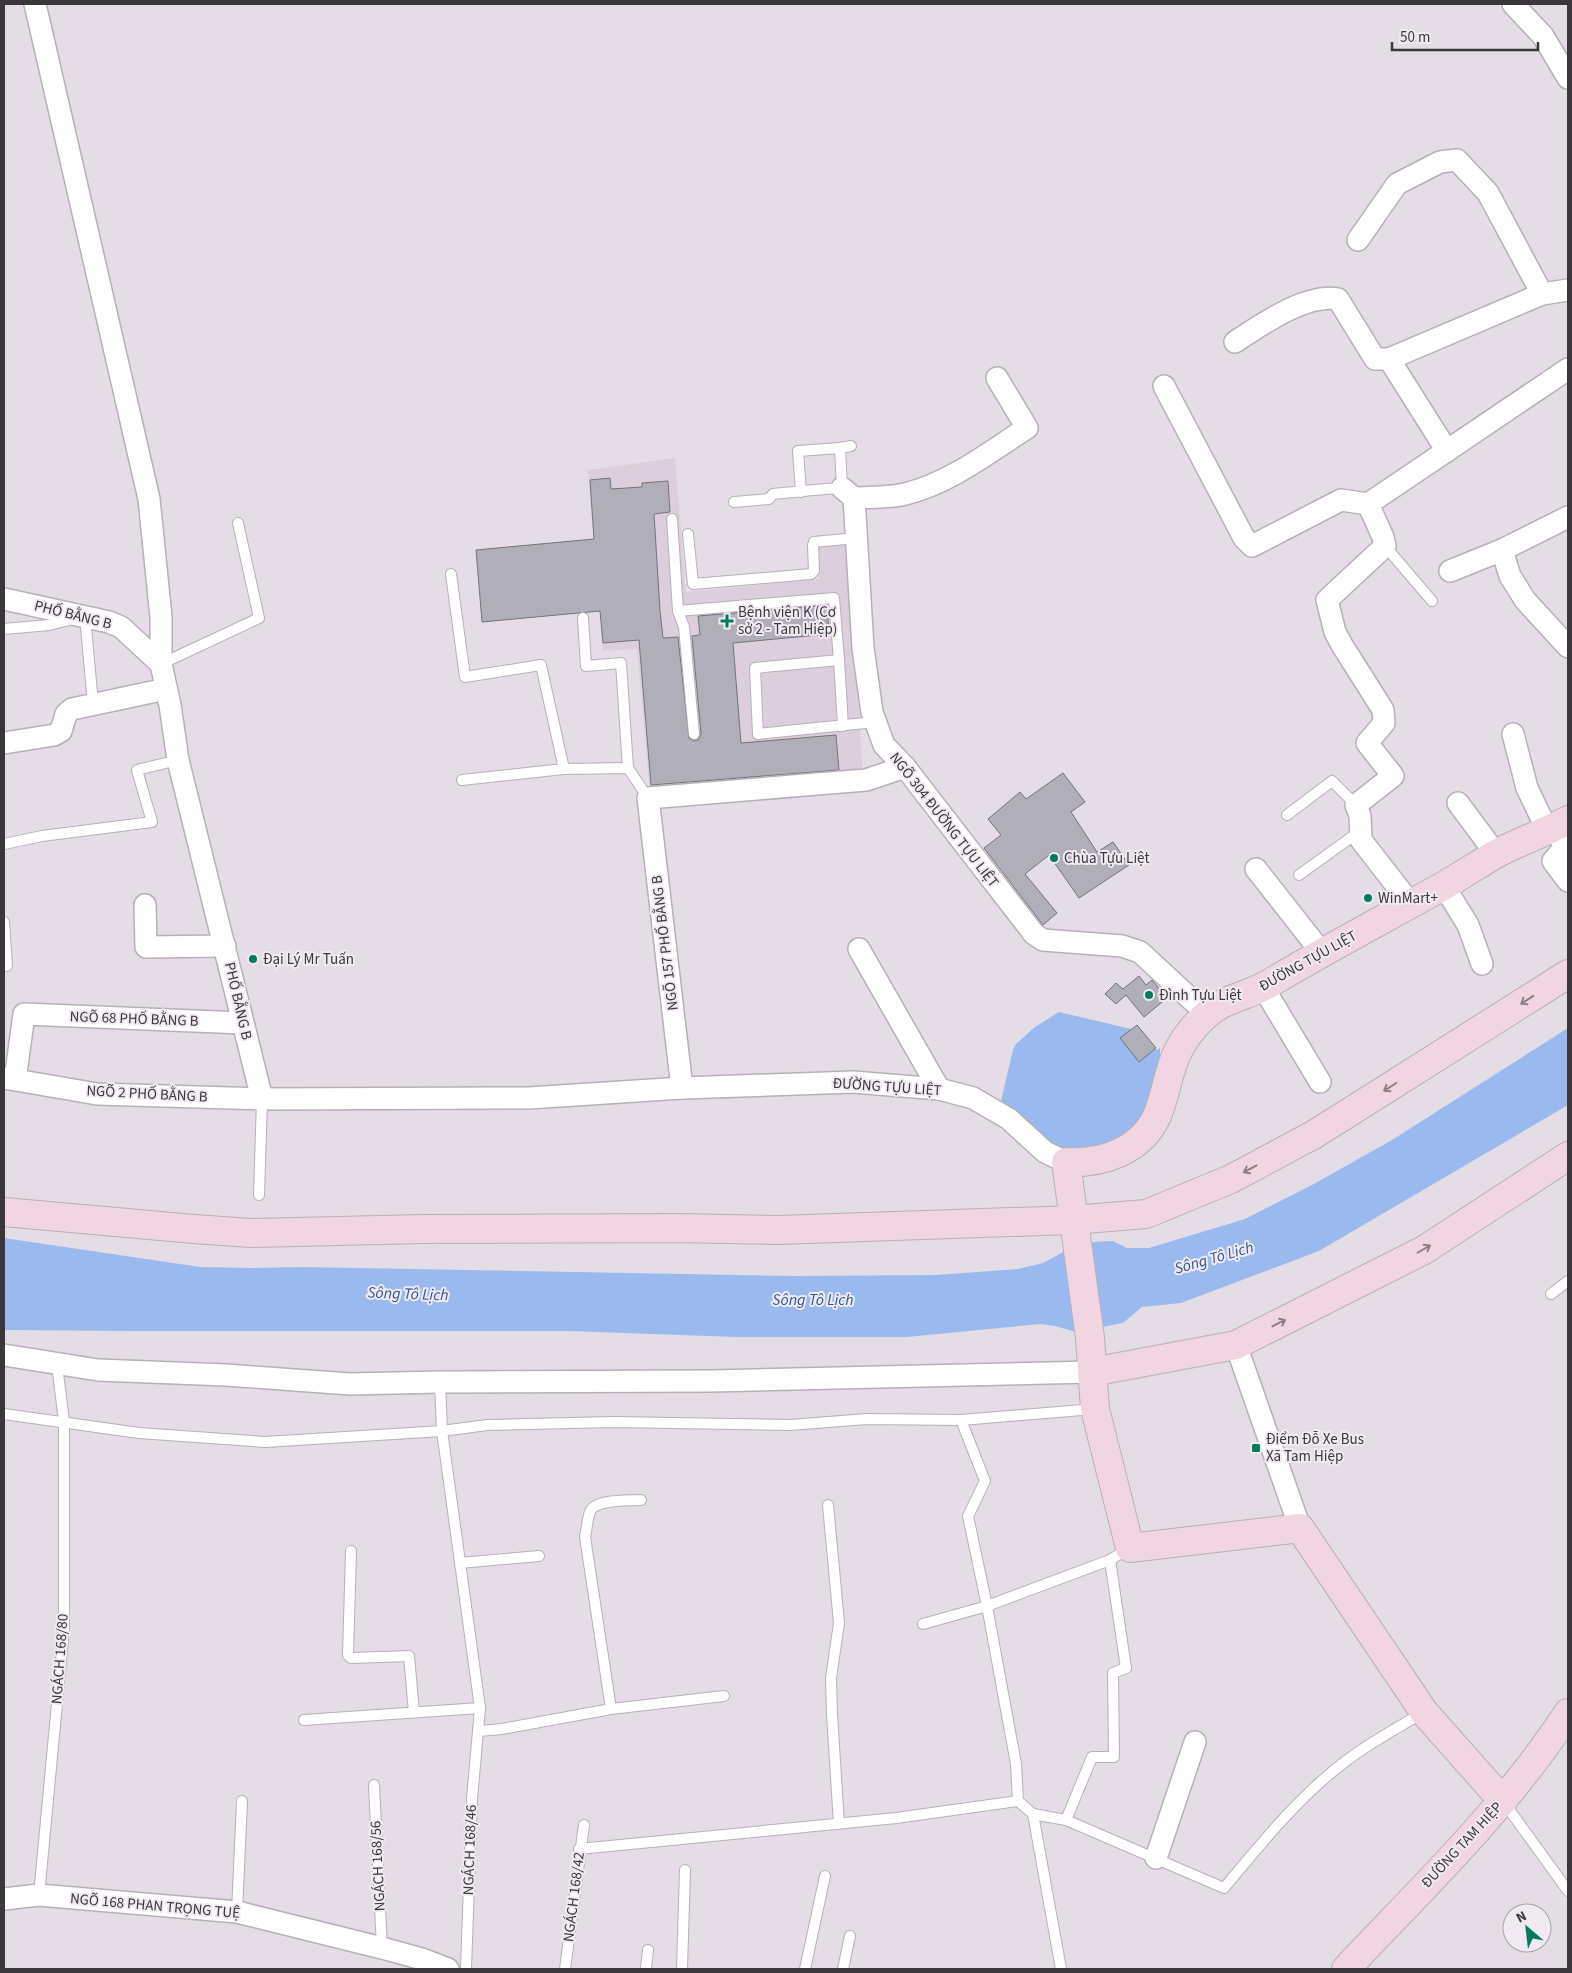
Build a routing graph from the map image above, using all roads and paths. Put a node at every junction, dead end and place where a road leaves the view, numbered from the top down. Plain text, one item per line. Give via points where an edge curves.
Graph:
1 (35, 4) edge
2 (1513, 4) edge
3 (1568, 78) edge
4 (1358, 240) dead end
5 (1568, 290) edge
6 (1542, 294) junction
7 (1235, 342) dead end
8 (1389, 359) junction
9 (1568, 370) edge
10 (997, 378) dead end
11 (1164, 386) dead end
12 (1447, 451) junction
13 (801, 492) junction
14 (848, 493) junction
15 (734, 502) dead end
16 (1368, 504) junction
17 (1568, 517) edge
18 (672, 519) dead end
19 (238, 523) dead end
20 (688, 534) dead end
21 (856, 538) junction
22 (1385, 546) junction
23 (1502, 550) junction
24 (1450, 571) dead end
25 (451, 574) dead end
26 (4, 599) edge
27 (1432, 601) dead end
28 (678, 611) junction
29 (85, 616) junction
30 (582, 618) dead end
31 (4, 629) edge
32 (1568, 647) edge
33 (838, 660) junction
34 (161, 664) junction
35 (166, 689) junction
36 (92, 704) junction
37 (876, 722) junction
38 (843, 726) junction
39 (694, 734) dead end
40 (1513, 734) dead end
41 (4, 743) edge
42 (178, 760) junction
43 (905, 767) junction
44 (628, 768) junction
45 (564, 769) junction
46 (462, 780) dead end
47 (648, 798) junction
48 (1458, 803) dead end
49 (1356, 805) junction
50 (1287, 815) dead end
51 (1557, 827) edge
52 (1360, 831) junction
53 (4, 844) edge
54 (1496, 854) junction
55 (1256, 869) dead end
56 (1299, 875) dead end
57 (1568, 881) edge
58 (1444, 886) junction
59 (1410, 903) junction
60 (145, 905) dead end
61 (4, 922) edge
62 (5, 944) edge
63 (225, 946) junction
64 (859, 949) dead end
65 (1322, 953) junction
66 (1482, 964) dead end
67 (7, 966) dead end
68 (1568, 974) edge
69 (1263, 987) junction
70 (1207, 1014) junction
71 (243, 1023) junction
72 (9, 1079) edge
73 (1320, 1082) dead end
74 (682, 1088) junction
75 (939, 1089) junction
76 (262, 1099) junction
77 (1066, 1162) junction
78 (1564, 1163) edge
79 (259, 1194) dead end
80 (4, 1212) edge
81 (1075, 1233) junction
82 (1568, 1281) edge
83 (1551, 1294) dead end
84 (1236, 1345) junction
85 (4, 1356) edge
86 (57, 1365) junction
87 (1092, 1372) junction
88 (440, 1382) junction
89 (1095, 1409) junction
90 (4, 1414) edge
91 (961, 1420) junction
92 (64, 1421) junction
93 (442, 1431) junction
94 (641, 1500) dead end
95 (828, 1505) dead end
96 (1300, 1528) junction
97 (350, 1551) dead end
98 (1120, 1554) junction
99 (539, 1556) dead end
100 (460, 1563) junction
101 (987, 1606) junction
102 (923, 1624) dead end
103 (724, 1696) dead end
104 (480, 1708) junction
105 (611, 1709) junction
106 (414, 1712) junction
107 (1424, 1712) junction
108 (1568, 1713) edge
109 (304, 1720) dead end
110 (479, 1731) junction
111 (1196, 1742) dead end
112 (374, 1785) dead end
113 (242, 1801) dead end
114 (1018, 1801) junction
115 (1503, 1801) junction
116 (1034, 1814) junction
117 (1066, 1820) junction
118 (839, 1824) junction
119 (584, 1825) dead end
120 (580, 1849) junction
121 (1156, 1858) junction
122 (685, 1870) dead end
123 (825, 1876) dead end
124 (1568, 1891) edge
125 (39, 1895) junction
126 (4, 1898) edge
127 (238, 1912) junction
128 (850, 1936) dead end
129 (382, 1948) junction
130 (648, 1950) dead end
131 (440, 1968) edge
132 (466, 1969) edge
133 (565, 1969) edge
134 (646, 1969) edge
135 (682, 1969) edge
136 (805, 1969) edge
137 (843, 1969) edge
138 (1061, 1969) edge
139 (1346, 1969) edge

1 - 34 street via 149,499 161,617
2 - 3 street via 1542,36
4 - 6 street via 1397,184 1440,162 1457,160 1488,193
5 - 6 street
6 - 8 street
7 - 8 street via 1282,312 1328,298 1338,299 1375,359
8 - 12 street
9 - 12 street
10 - 14 street via 1026,428 948,479 930,487 902,494
11 - 16 street via 1244,538 1252,546 1341,500
12 - 16 street
13 - 14 lane
13 - 14 lane via 798,450 846,447
13 - 15 lane
14 - 21 street, NGÕ 304 ĐƯỜNG TỰU LIỆT
16 - 22 street
17 - 23 street
18 - 28 lane
19 - 34 lane via 259,618
20 - 21 lane via 693,584 811,574 814,571 814,542
21 - 37 street, NGÕ 304 ĐƯỜNG TỰU LIỆT via 864,648
22 - 27 lane
22 - 49 street via 1327,600 1335,632 1383,710 1384,723 1367,743 1393,776
23 - 24 street
23 - 32 street via 1510,576 1525,600
25 - 45 lane via 465,677 541,666
26 - 29 street, PHỐ BẰNG B
28 - 33 lane via 834,598
28 - 39 lane via 684,627
29 - 31 lane via 49,626
29 - 34 street, PHỐ BẰNG B via 121,628
29 - 36 lane
30 - 44 lane via 586,666 621,663
33 - 38 lane
33 - 38 lane via 755,668 758,734
34 - 35 street, PHỐ BẰNG B
35 - 36 street
35 - 42 street, PHỐ BẰNG B
36 - 41 street via 72,708 66,714 61,731 54,735
37 - 38 lane
37 - 43 street, NGÕ 304 ĐƯỜNG TỰU LIỆT via 884,745
40 - 51 street via 1527,788
42 - 53 lane via 137,770 152,822
42 - 63 street, PHỐ BẰNG B
43 - 47 street via 866,780
43 - 70 street, NGÕ 304 ĐƯỜNG TỰU LIỆT via 1034,934 1043,940 1122,946 1140,952
44 - 45 lane
44 - 47 lane
45 - 46 lane
47 - 74 street, NGÕ 157 PHỐ BẰNG B
48 - 54 street
49 - 50 lane via 1332,781
49 - 52 street
51 - 54 street, ĐƯỜNG TỰU LIỆT
51 - 57 street via 1565,847 1553,861
52 - 56 lane
52 - 59 street via 1361,840
54 - 58 street, ĐƯỜNG TỰU LIỆT
55 - 65 street
58 - 59 street, ĐƯỜNG TỰU LIỆT
58 - 66 street via 1468,926
59 - 65 street, ĐƯỜNG TỰU LIỆT
60 - 63 street via 146,947
61 - 62 lane
62 - 67 lane
63 - 71 street, PHỐ BẰNG B
64 - 75 street
65 - 69 street, ĐƯỜNG TỰU LIỆT
68 -> 81 street via 1316,1134 1231,1179 1146,1214
69 - 70 street, ĐƯỜNG TỰU LIỆT via 1221,1004
69 - 73 street
70 - 77 street, ĐƯỜNG TỰU LIỆT via 1189,1032 1177,1052 1157,1116 1146,1134 1129,1149 1108,1158 1083,1163
71 - 72 street, NGÕ 68 PHỐ BẰNG B via 24,1014
71 - 76 street, PHỐ BẰNG B
72 - 76 street, NGÕ 2 PHỐ BẰNG B via 97,1094
74 - 75 street, ĐƯỜNG TỰU LIỆT via 853,1082
74 - 76 street via 529,1098
75 - 77 street, ĐƯỜNG TỰU LIỆT via 973,1098 1009,1119 1045,1152
76 - 79 lane
77 - 81 street
84 -> 78 street via 1424,1250
80 - 81 street via 251,1233 677,1228
81 - 87 street
82 - 83 lane
84 - 87 street
84 - 96 street
85 - 86 street
86 - 88 street via 350,1384
86 - 92 lane, NGÁCH 168/80
87 - 88 street via 712,1381
87 - 89 street
88 - 93 lane, NGÁCH 168/46
89 - 91 lane
89 - 98 street
90 - 92 lane
91 - 93 lane via 867,1419 790,1425 488,1425
91 - 101 lane via 984,1481 968,1516
92 - 93 lane via 139,1433 265,1442
92 - 125 lane, NGÁCH 168/80 via 64,1629
93 - 100 lane, NGÁCH 168/46
94 - 105 lane via 594,1506 585,1537
95 - 118 lane via 839,1623 831,1678
96 - 98 street
96 - 107 street
97 - 106 lane via 348,1655 351,1658 409,1656
98 - 101 lane
98 - 117 lane via 1126,1668 1114,1673 1114,1757 1092,1757
99 - 100 lane
100 - 104 lane, NGÁCH 168/46
101 - 102 lane
101 - 114 lane via 1016,1764
103 - 105 lane
104 - 106 lane
104 - 110 lane, NGÁCH 168/46
105 - 110 lane
106 - 109 lane
107 - 115 street
107 - 121 lane via 1365,1747 1326,1777 1289,1811 1224,1888
108 - 115 street, ĐƯỜNG TAM HIỆP
110 - 132 lane, NGÁCH 168/46 via 472,1799
111 - 121 street
112 - 129 lane, NGÁCH 168/56
113 - 127 lane
114 - 116 lane
114 - 118 lane
115 - 124 lane
115 - 139 street, ĐƯỜNG TAM HIỆP
116 - 117 lane
116 - 138 lane
117 - 121 lane
118 - 120 lane
119 - 120 lane, NGÁCH 168/42
120 - 133 lane, NGÁCH 168/42
122 - 135 lane
123 - 136 lane
125 - 126 street, NGÕ 168 PHAN TRỌNG TUỆ
125 - 127 street, NGÕ 168 PHAN TRỌNG TUỆ
127 - 129 street, NGÕ 168 PHAN TRỌNG TUỆ
128 - 137 lane
129 - 131 street, NGÕ 168 PHAN TRỌNG TUỆ via 422,1959
130 - 134 lane

